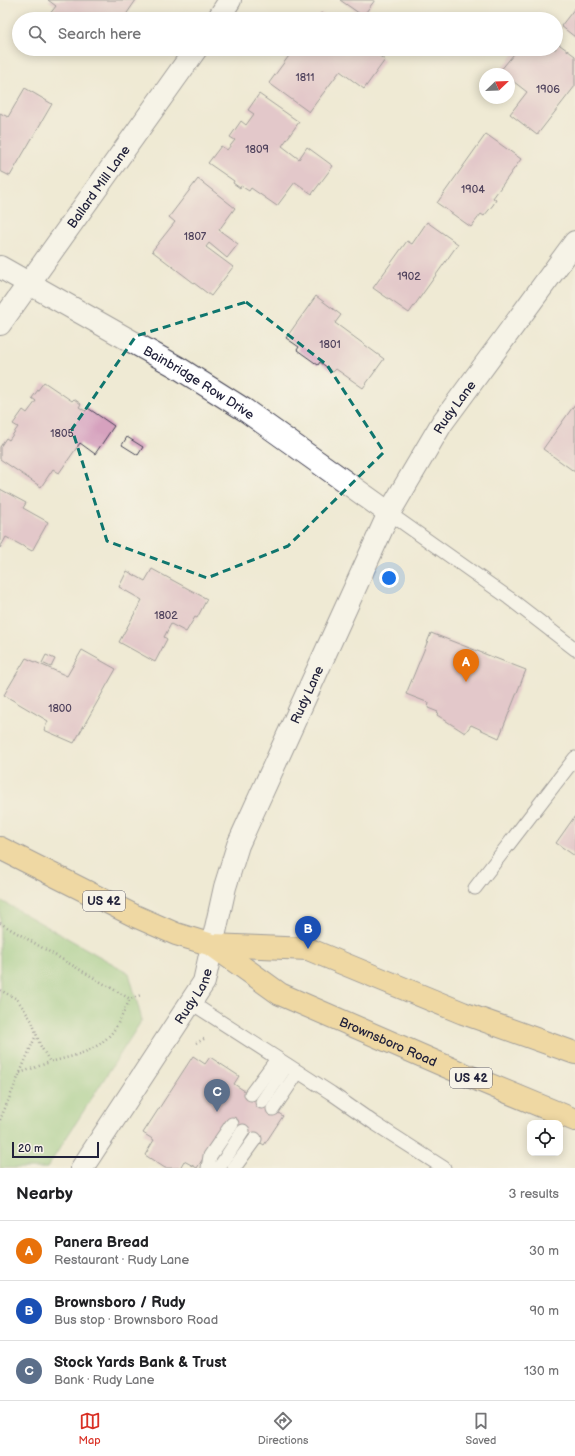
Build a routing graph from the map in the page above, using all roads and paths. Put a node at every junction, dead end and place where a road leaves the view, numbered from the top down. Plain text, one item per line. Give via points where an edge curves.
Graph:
1 (230, 0) edge
2 (222, 12) edge
3 (191, 56) edge
4 (575, 242) edge
5 (0, 267) edge
6 (29, 284) junction
7 (0, 324) edge
8 (389, 513) junction
9 (575, 649) edge
10 (575, 758) edge
11 (0, 848) edge
12 (475, 888) dead end
13 (0, 923) edge
14 (212, 944) junction
15 (0, 990) edge
16 (141, 995) dead end
17 (130, 999) junction
18 (190, 1002) junction
19 (36, 1035) junction
20 (575, 1053) edge
21 (50, 1062) junction
22 (287, 1065) junction
23 (20, 1073) junction
24 (251, 1094) dead end
25 (262, 1102) dead end
26 (273, 1109) dead end
27 (0, 1120) edge
28 (575, 1120) edge
29 (255, 1139) dead end
30 (82, 1168) edge
31 (208, 1168) edge
32 (219, 1168) edge
33 (234, 1168) edge
34 (444, 1168) edge

1 - 2 street
3 - 6 street, Ballard Mill Lane
4 - 8 street, Rudy Lane via 442,423
5 - 6 street, Bainbridge Row Drive
6 - 7 street, Ballard Mill Lane
6 - 8 street, Bainbridge Row Drive via 177,367 245,410
8 - 9 lane via 509,598
8 - 14 street, Rudy Lane via 238,845 225,886
10 - 12 lane
11 - 14 main road, Brownsboro Road / US 42 via 135,916 176,934
13 - 17 path
14 - 18 street, Rudy Lane via 204,982
14 - 20 main road, Brownsboro Road / US 42 via 308,949 464,1013
14 - 28 main road, Brownsboro Road / US 42 via 280,994
15 - 19 path via 17,999 32,1021
16 - 17 path
17 - 21 path via 114,1030 99,1045 77,1056
18 - 22 lane
18 - 30 street, Rudy Lane
19 - 21 path
19 - 23 path
21 - 23 path
22 - 24 lane
22 - 25 lane
22 - 26 lane
22 - 34 lane
23 - 27 path
29 - 33 lane
31 - 32 lane via 210,1156 237,1128

